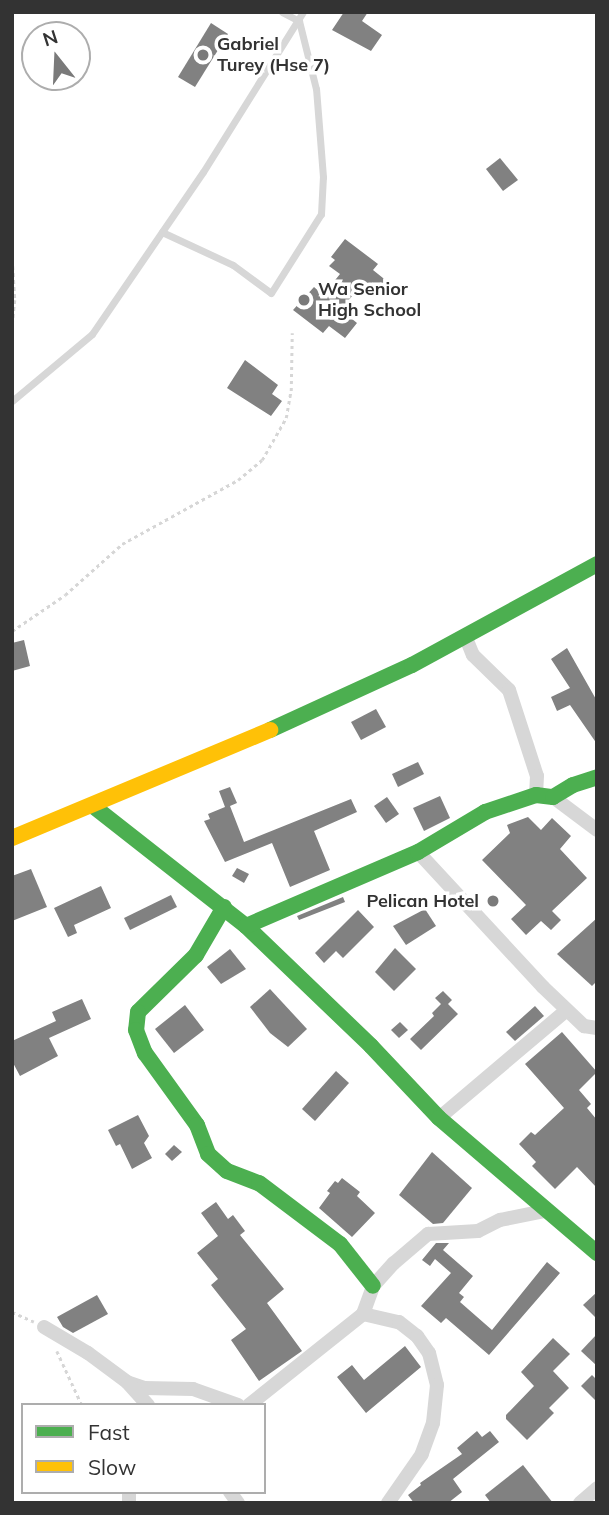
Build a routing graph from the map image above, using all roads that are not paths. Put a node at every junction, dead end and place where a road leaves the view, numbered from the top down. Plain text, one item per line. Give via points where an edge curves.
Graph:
1 (282, 12) edge
2 (303, 12) edge
3 (299, 21) junction
4 (162, 232) junction
5 (12, 401) edge
6 (597, 564) edge
7 (466, 638) junction
8 (597, 777) edge
9 (536, 795) junction
10 (553, 797) junction
11 (93, 806) junction
12 (597, 830) edge
13 (12, 838) edge
14 (418, 852) junction
15 (224, 908) junction
16 (246, 926) junction
17 (567, 1010) junction
18 (597, 1028) edge
19 (439, 1118) junction
20 (545, 1211) junction
21 (597, 1254) edge
22 (373, 1286) junction
23 (363, 1314) junction
24 (44, 1327) road end
25 (127, 1382) junction
26 (146, 1403) edge
27 (232, 1403) edge
28 (252, 1403) edge
29 (597, 1488) edge
30 (388, 1503) edge
31 (580, 1503) edge

1 - 3 lane
2 - 3 lane
3 - 4 lane
3 - 4 lane via 316,89 321,214 271,293 233,265
4 - 5 lane via 92,334
6 - 7 street
7 - 9 street via 473,655 509,690 537,776
7 - 11 street via 207,759
8 - 10 street
9 - 10 street
9 - 14 street via 485,812
10 - 12 street
11 - 13 street
11 - 15 street
14 - 16 street
14 - 17 street
15 - 16 street
15 - 22 street via 196,955 138,1012 135,1030 145,1053 197,1125 208,1154 227,1171 259,1183 340,1244
16 - 19 street
17 - 18 street via 584,1026
17 - 19 street
19 - 20 street
20 - 21 street
20 - 22 street via 500,1220 478,1231 428,1234
22 - 23 street
23 - 28 street
23 - 30 street via 399,1322 417,1336 429,1353 437,1385 433,1423 422,1454
24 - 25 street
25 - 26 street
25 - 27 street via 144,1388 193,1389
29 - 31 street

